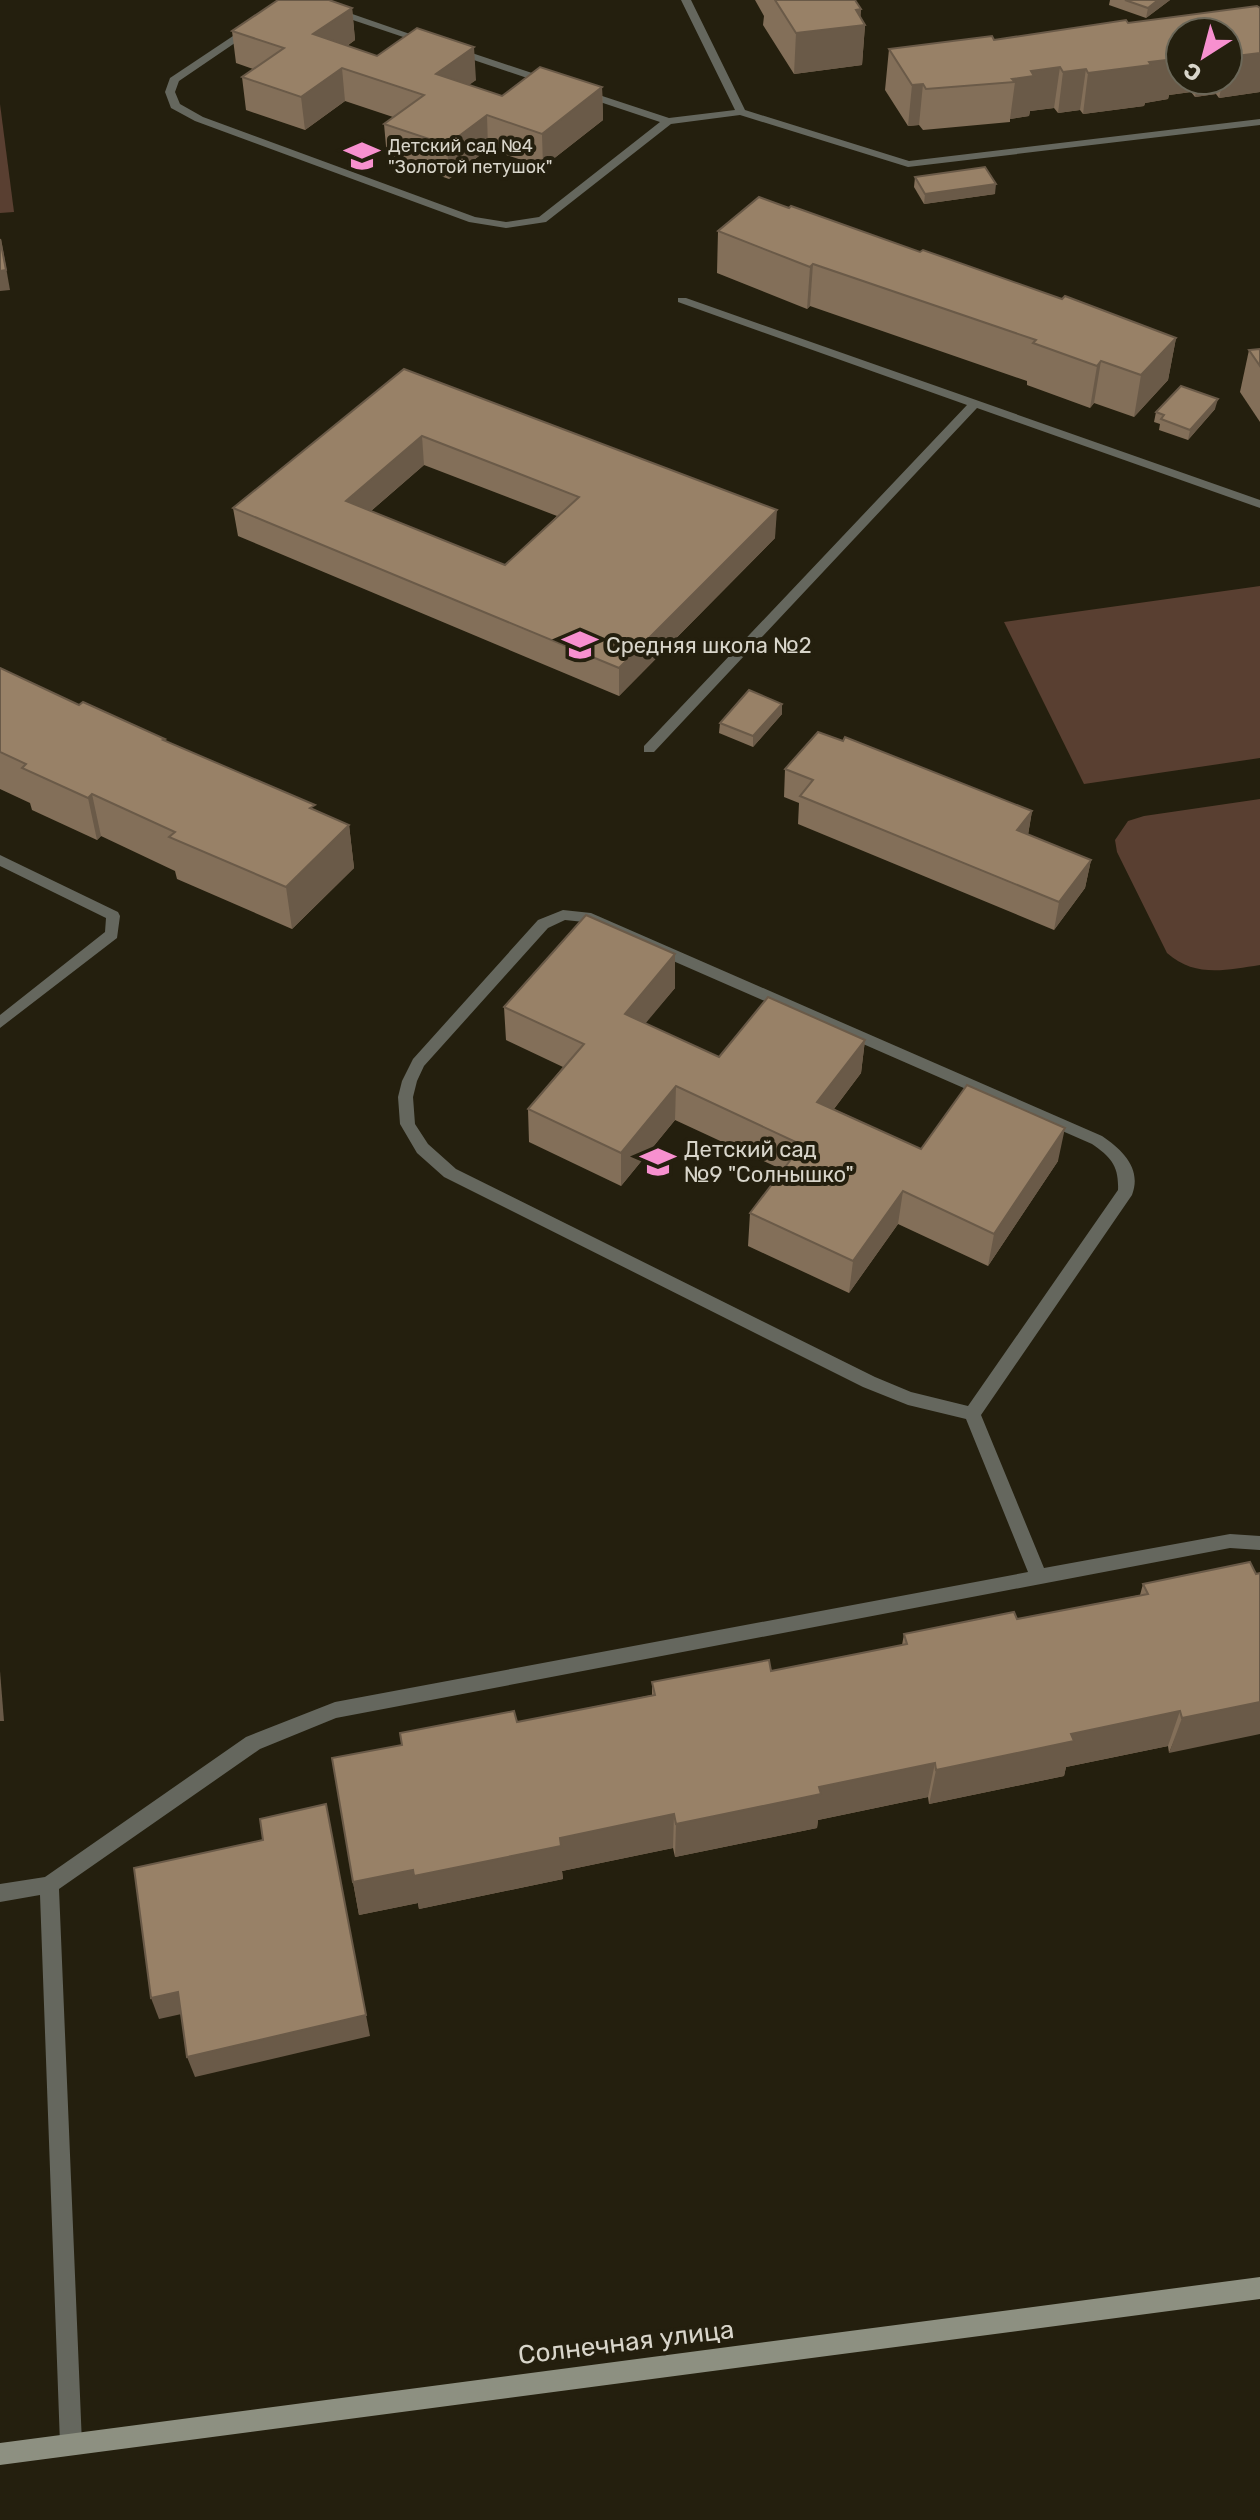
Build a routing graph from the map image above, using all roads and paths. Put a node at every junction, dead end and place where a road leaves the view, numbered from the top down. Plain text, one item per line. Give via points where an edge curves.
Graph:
1 (686, 0) edge
2 (314, 7) edge
3 (257, 24) edge
4 (564, 86) edge
5 (578, 91) edge
6 (741, 112) junction
7 (668, 121) junction
8 (1260, 122) edge
9 (682, 300) dead end
10 (975, 403) junction
11 (1260, 504) edge
12 (649, 749) dead end
13 (0, 860) edge
14 (0, 1023) edge
15 (972, 1414) junction
16 (1260, 1543) edge
17 (1039, 1577) junction
18 (49, 1885) junction
19 (0, 1893) edge
20 (1260, 2288) edge
21 (71, 2444) junction
22 (0, 2454) edge

1 - 6 lane
2 - 4 lane
3 - 7 lane via 174,80 170,92 175,106 473,220 506,225 542,220
5 - 7 lane
6 - 7 lane
6 - 8 lane via 908,164
9 - 10 lane
10 - 11 lane
10 - 12 lane
13 - 14 lane via 113,916 112,934
15 - 15 lane via 869,1382 450,1173 427,1154 403,1109 404,1089 418,1063 543,924 563,915 586,917 1097,1140 1119,1154 1127,1170 1126,1191
15 - 17 lane
16 - 17 lane via 1230,1541
17 - 18 lane via 335,1710 253,1743
18 - 19 lane
18 - 21 lane
20 - 21 street, Солнечная улица
21 - 22 street, Солнечная улица

